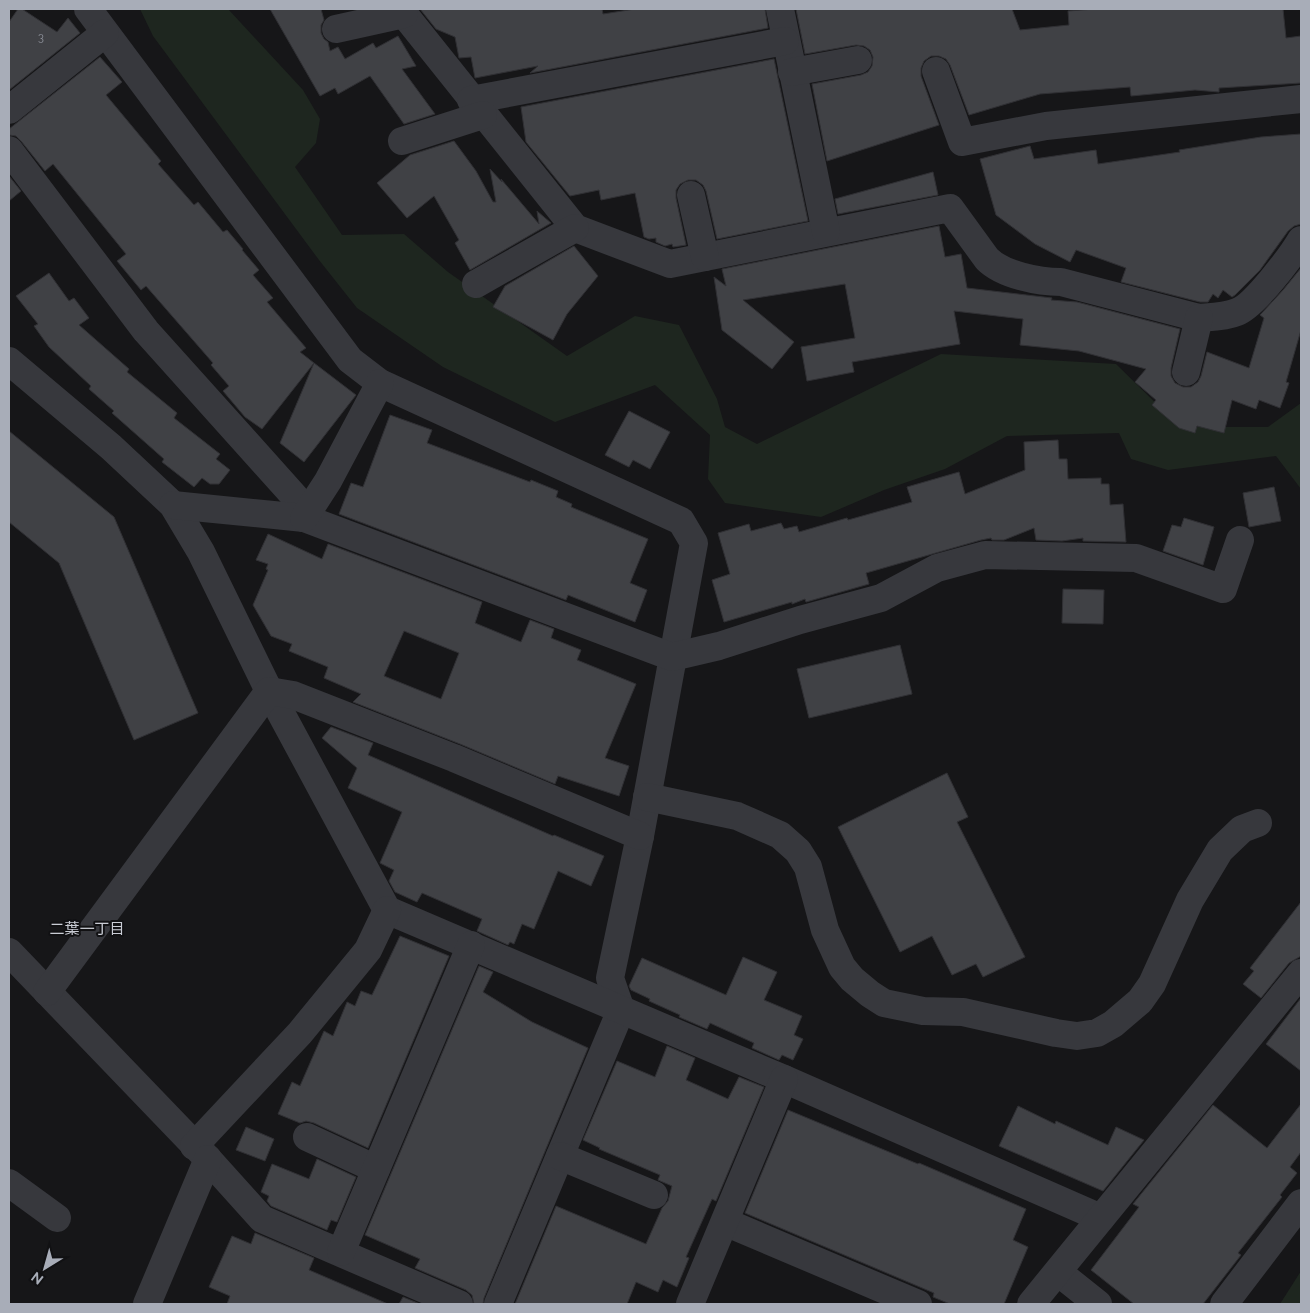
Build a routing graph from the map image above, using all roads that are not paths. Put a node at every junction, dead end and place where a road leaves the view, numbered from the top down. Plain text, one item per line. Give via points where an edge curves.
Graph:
1 (88, 9) edge
2 (780, 9) edge
3 (402, 11) edge
4 (336, 29) dead end
5 (105, 33) junction
6 (785, 42) junction
7 (858, 60) dead end
8 (936, 71) dead end
9 (792, 72) junction
10 (1301, 99) edge
11 (477, 107) junction
12 (9, 110) edge
13 (402, 141) dead end
14 (9, 150) edge
15 (691, 195) dead end
16 (575, 228) junction
17 (826, 232) junction
18 (1301, 240) edge
19 (705, 256) junction
20 (476, 284) dead end
21 (1199, 318) junction
22 (9, 361) edge
23 (1186, 372) dead end
24 (380, 383) junction
25 (173, 505) junction
26 (304, 518) junction
27 (1240, 540) dead end
28 (672, 657) junction
29 (269, 691) junction
30 (647, 797) junction
31 (1258, 823) dead end
32 (640, 836) junction
33 (387, 910) junction
34 (471, 945) junction
35 (9, 952) edge
36 (1299, 980) edge
37 (46, 992) junction
38 (621, 1010) junction
39 (784, 1079) junction
40 (307, 1137) dead end
41 (201, 1152) junction
42 (560, 1156) junction
43 (376, 1169) junction
44 (9, 1183) edge
45 (654, 1195) dead end
46 (1301, 1203) edge
47 (58, 1218) dead end
48 (1101, 1218) junction
49 (726, 1222) junction
50 (341, 1252) junction
51 (1058, 1272) junction
52 (147, 1304) edge
53 (458, 1304) edge
54 (498, 1304) edge
55 (690, 1304) edge
56 (918, 1304) edge
57 (1030, 1304) edge
58 (1098, 1304) edge
59 (1224, 1304) edge

1 - 5 street
2 - 6 street
3 - 4 street
3 - 11 street
5 - 12 street
5 - 24 street via 350,360
6 - 9 street
6 - 11 street
7 - 9 street
8 - 10 street via 962,142 1046,126
9 - 17 street
11 - 13 street
11 - 16 street
14 - 26 street via 146,331 295,497
15 - 19 street
16 - 19 street via 670,264
16 - 20 street
17 - 19 street
17 - 21 street via 950,208 987,258 1008,271
18 - 21 street via 1249,305 1221,317
21 - 23 street
22 - 25 street via 111,447
24 - 26 street via 328,481
24 - 28 street via 682,521 694,543
25 - 26 street
25 - 29 street via 201,552
26 - 28 street
27 - 28 street via 1223,589 1136,558 985,555 937,568 881,598
28 - 30 street
29 - 32 street via 302,698
29 - 33 street
29 - 37 street
30 - 31 street via 737,816 780,835 798,851 808,867 824,930 842,967 852,980 884,1003 923,1012 963,1012 1077,1036 1097,1033 1140,1001 1152,984 1190,900 1220,850 1242,829
30 - 32 street
32 - 38 street via 610,978
33 - 34 street
33 - 41 street via 368,950
34 - 38 street
34 - 43 street
35 - 37 street
36 - 48 street
37 - 41 street
38 - 39 street
38 - 42 street
39 - 48 street
39 - 49 street
40 - 43 street
41 - 50 street via 262,1219
41 - 52 street
42 - 45 street
42 - 54 street
43 - 50 street
44 - 47 street
46 - 59 street
48 - 51 street
49 - 55 street
49 - 56 street
50 - 53 street
51 - 57 street
51 - 58 street

